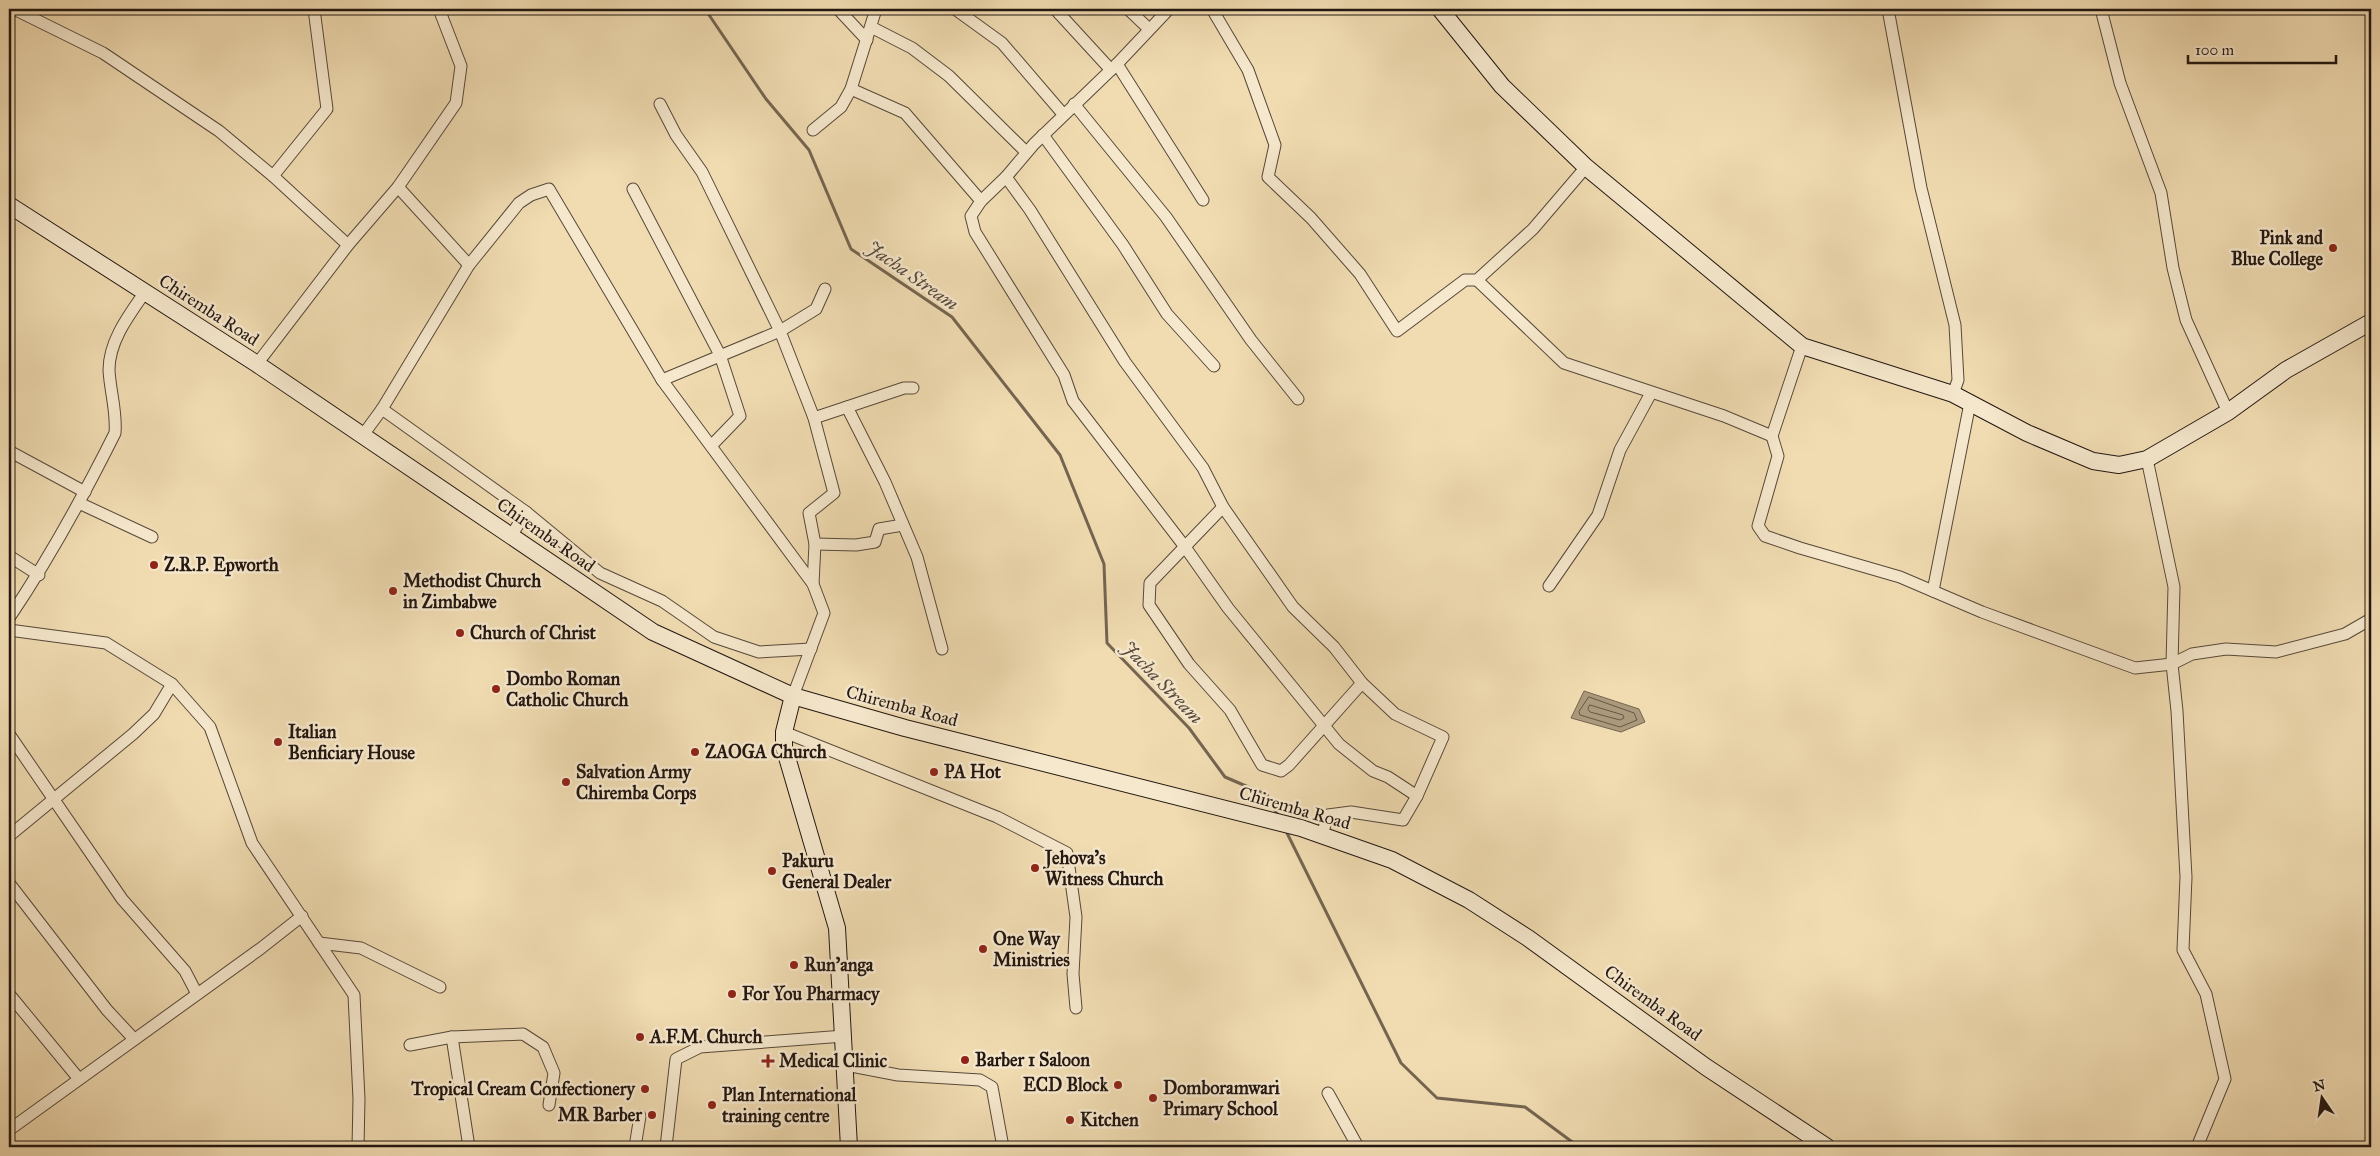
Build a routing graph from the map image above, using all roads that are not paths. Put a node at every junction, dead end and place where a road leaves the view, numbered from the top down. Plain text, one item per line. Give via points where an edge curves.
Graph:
1 (14, 9) edge
2 (314, 9) edge
3 (439, 9) edge
4 (838, 9) edge
5 (876, 9) edge
6 (955, 9) edge
7 (1055, 9) edge
8 (1128, 9) edge
9 (1169, 9) edge
10 (1212, 9) edge
11 (1440, 9) edge
12 (1888, 9) edge
13 (2101, 9) edge
14 (871, 27) junction
15 (1149, 28) junction
16 (867, 40) junction
17 (1114, 67) junction
18 (851, 89) junction
19 (660, 104) dead end
20 (1074, 104) junction
21 (1063, 114) junction
22 (813, 130) dead end
23 (1043, 135) junction
24 (1026, 152) junction
25 (1586, 167) junction
26 (273, 176) junction
27 (1006, 177) junction
28 (398, 186) junction
29 (633, 190) dead end
30 (1203, 200) dead end
31 (982, 201) junction
32 (9, 205) edge
33 (348, 245) junction
34 (469, 265) junction
35 (1477, 280) junction
36 (825, 289) dead end
37 (145, 292) junction
38 (2371, 322) edge
39 (780, 331) junction
40 (1802, 346) junction
41 (720, 355) junction
42 (256, 364) junction
43 (1214, 366) dead end
44 (662, 380) junction
45 (913, 388) dead end
46 (1651, 393) junction
47 (1953, 394) junction
48 (1298, 399) dead end
49 (1970, 403) junction
50 (847, 407) junction
51 (382, 409) junction
52 (2228, 412) junction
53 (814, 418) junction
54 (363, 435) junction
55 (1772, 436) junction
56 (711, 446) junction
57 (9, 451) edge
58 (2147, 459) junction
59 (85, 492) junction
60 (79, 503) junction
61 (1223, 507) junction
62 (526, 512) junction
63 (903, 525) junction
64 (511, 536) junction
65 (152, 537) dead end
66 (815, 544) junction
67 (1184, 547) junction
68 (9, 556) edge
69 (38, 575) junction
70 (813, 584) junction
71 (1549, 586) dead end
72 (1934, 591) junction
73 (9, 618) edge
74 (2371, 619) edge
75 (9, 630) edge
76 (811, 649) junction
77 (942, 649) dead end
78 (2172, 664) junction
79 (1362, 683) junction
80 (172, 684) junction
81 (793, 696) junction
82 (1323, 726) junction
83 (784, 732) junction
84 (9, 734) edge
85 (1417, 796) junction
86 (55, 799) junction
87 (1322, 834) junction
88 (9, 836) edge
89 (9, 883) edge
90 (302, 916) junction
91 (319, 943) junction
92 (440, 987) dead end
93 (9, 994) edge
94 (197, 994) junction
95 (1076, 1008) dead end
96 (844, 1036) junction
97 (452, 1037) junction
98 (134, 1039) junction
99 (410, 1045) dead end
100 (846, 1065) junction
101 (79, 1080) junction
102 (1328, 1093) dead end
103 (549, 1105) dead end
104 (640, 1116) dead end
105 (9, 1129) edge
106 (358, 1147) edge
107 (469, 1147) edge
108 (635, 1147) edge
109 (666, 1147) edge
110 (850, 1147) edge
111 (1003, 1147) edge
112 (1358, 1147) edge
113 (1827, 1147) edge
114 (2197, 1147) edge

1 - 26 street via 103,53 219,131
2 - 26 street via 327,109
3 - 28 street via 461,66 456,103
4 - 16 street
5 - 14 street
6 - 21 street via 1002,42
7 - 17 street
8 - 15 street
9 - 15 street
10 - 35 street via 1248,70 1276,145 1268,178 1312,218 1360,274 1397,331 1465,280
11 - 25 main road via 1502,86
12 - 47 street via 1921,188 1955,324 1958,380
13 - 52 street via 2120,83 2161,193 2186,320
14 - 16 street
14 - 24 street via 912,48 949,76
15 - 17 street
16 - 18 street
17 - 20 street
17 - 30 street
18 - 22 street via 841,107
18 - 31 street via 905,113
19 - 39 street via 676,136 702,172
20 - 21 street
20 - 48 street via 1166,217 1251,340
21 - 23 street
23 - 24 street
23 - 43 street via 1123,245 1167,314
24 - 27 street
25 - 35 street via 1533,228
25 - 40 main road
26 - 33 street
27 - 31 street
27 - 61 street via 1125,362 1203,468
28 - 33 street
28 - 34 street
29 - 41 street
31 - 67 street via 971,216 975,232 1064,374 1073,401
32 - 37 main road, Chiremba Road
33 - 42 street
34 - 44 street via 519,203 549,189
34 - 51 street
35 - 46 street via 1564,363
36 - 39 street via 816,309
37 - 42 main road, Chiremba Road
37 - 59 street via 122,326 111,356 115,433
38 - 52 main road via 2286,370
39 - 41 street
39 - 53 street
40 - 47 main road
40 - 55 street
41 - 44 street
41 - 56 street via 740,416
42 - 54 main road, Chiremba Road
44 - 56 street
45 - 50 street
46 - 55 street via 1724,416
46 - 71 street via 1620,450 1598,515
47 - 49 main road
49 - 58 main road via 2027,433 2093,461 2119,464
49 - 72 street
50 - 53 street
50 - 63 street
51 - 54 street
51 - 62 street
52 - 58 main road
53 - 66 street via 834,493 809,513
54 - 64 main road, Chiremba Road
55 - 72 street via 1778,456 1758,526 1765,536 1900,577
56 - 70 street
57 - 59 street
58 - 78 street via 2174,587
59 - 60 street
60 - 65 street
60 - 69 street
61 - 67 street
61 - 79 street via 1292,607 1334,647
62 - 64 street
62 - 76 street via 600,573 662,601 714,636 759,652
63 - 66 street via 879,529 875,542
63 - 77 street via 922,571
64 - 81 main road, Chiremba Road via 653,632
66 - 70 street
67 - 82 street via 1228,608
67 - 82 street via 1150,583 1149,605 1189,664 1230,710 1262,765 1281,770 1290,765
68 - 69 street
69 - 73 street
70 - 76 street via 824,612
72 - 78 street via 2135,668
74 - 78 street via 2345,634 2276,652 2226,649 2192,654
75 - 80 street via 106,642
76 - 81 street
78 - 114 street via 2178,711 2186,877 2183,950 2206,994 2225,1078
79 - 82 street
79 - 85 street via 1395,714 1443,737
80 - 86 street via 154,714
80 - 90 street via 210,727 252,843
81 - 83 main road
81 - 87 main road, Chiremba Road via 914,731
82 - 85 street via 1339,744 1373,771
83 - 95 street via 997,817 1067,853 1076,917 1073,974
83 - 96 main road via 784,747 837,928
84 - 86 street
85 - 87 street via 1403,820 1351,812 1328,815
86 - 88 street
86 - 94 street via 122,899 185,970
87 - 113 main road, Chiremba Road via 1392,860 1470,900 1706,1067
89 - 98 street via 107,1010
90 - 91 street
90 - 94 street
91 - 92 street via 361,948
91 - 106 street via 354,995
93 - 101 street
94 - 98 street
96 - 100 main road
96 - 109 street via 700,1047 676,1059
97 - 99 street
97 - 103 street via 522,1034 543,1047 554,1073
97 - 107 street
98 - 101 street
100 - 110 main road
100 - 111 street via 898,1075 980,1080 992,1087
101 - 105 street
102 - 112 street
104 - 108 street

